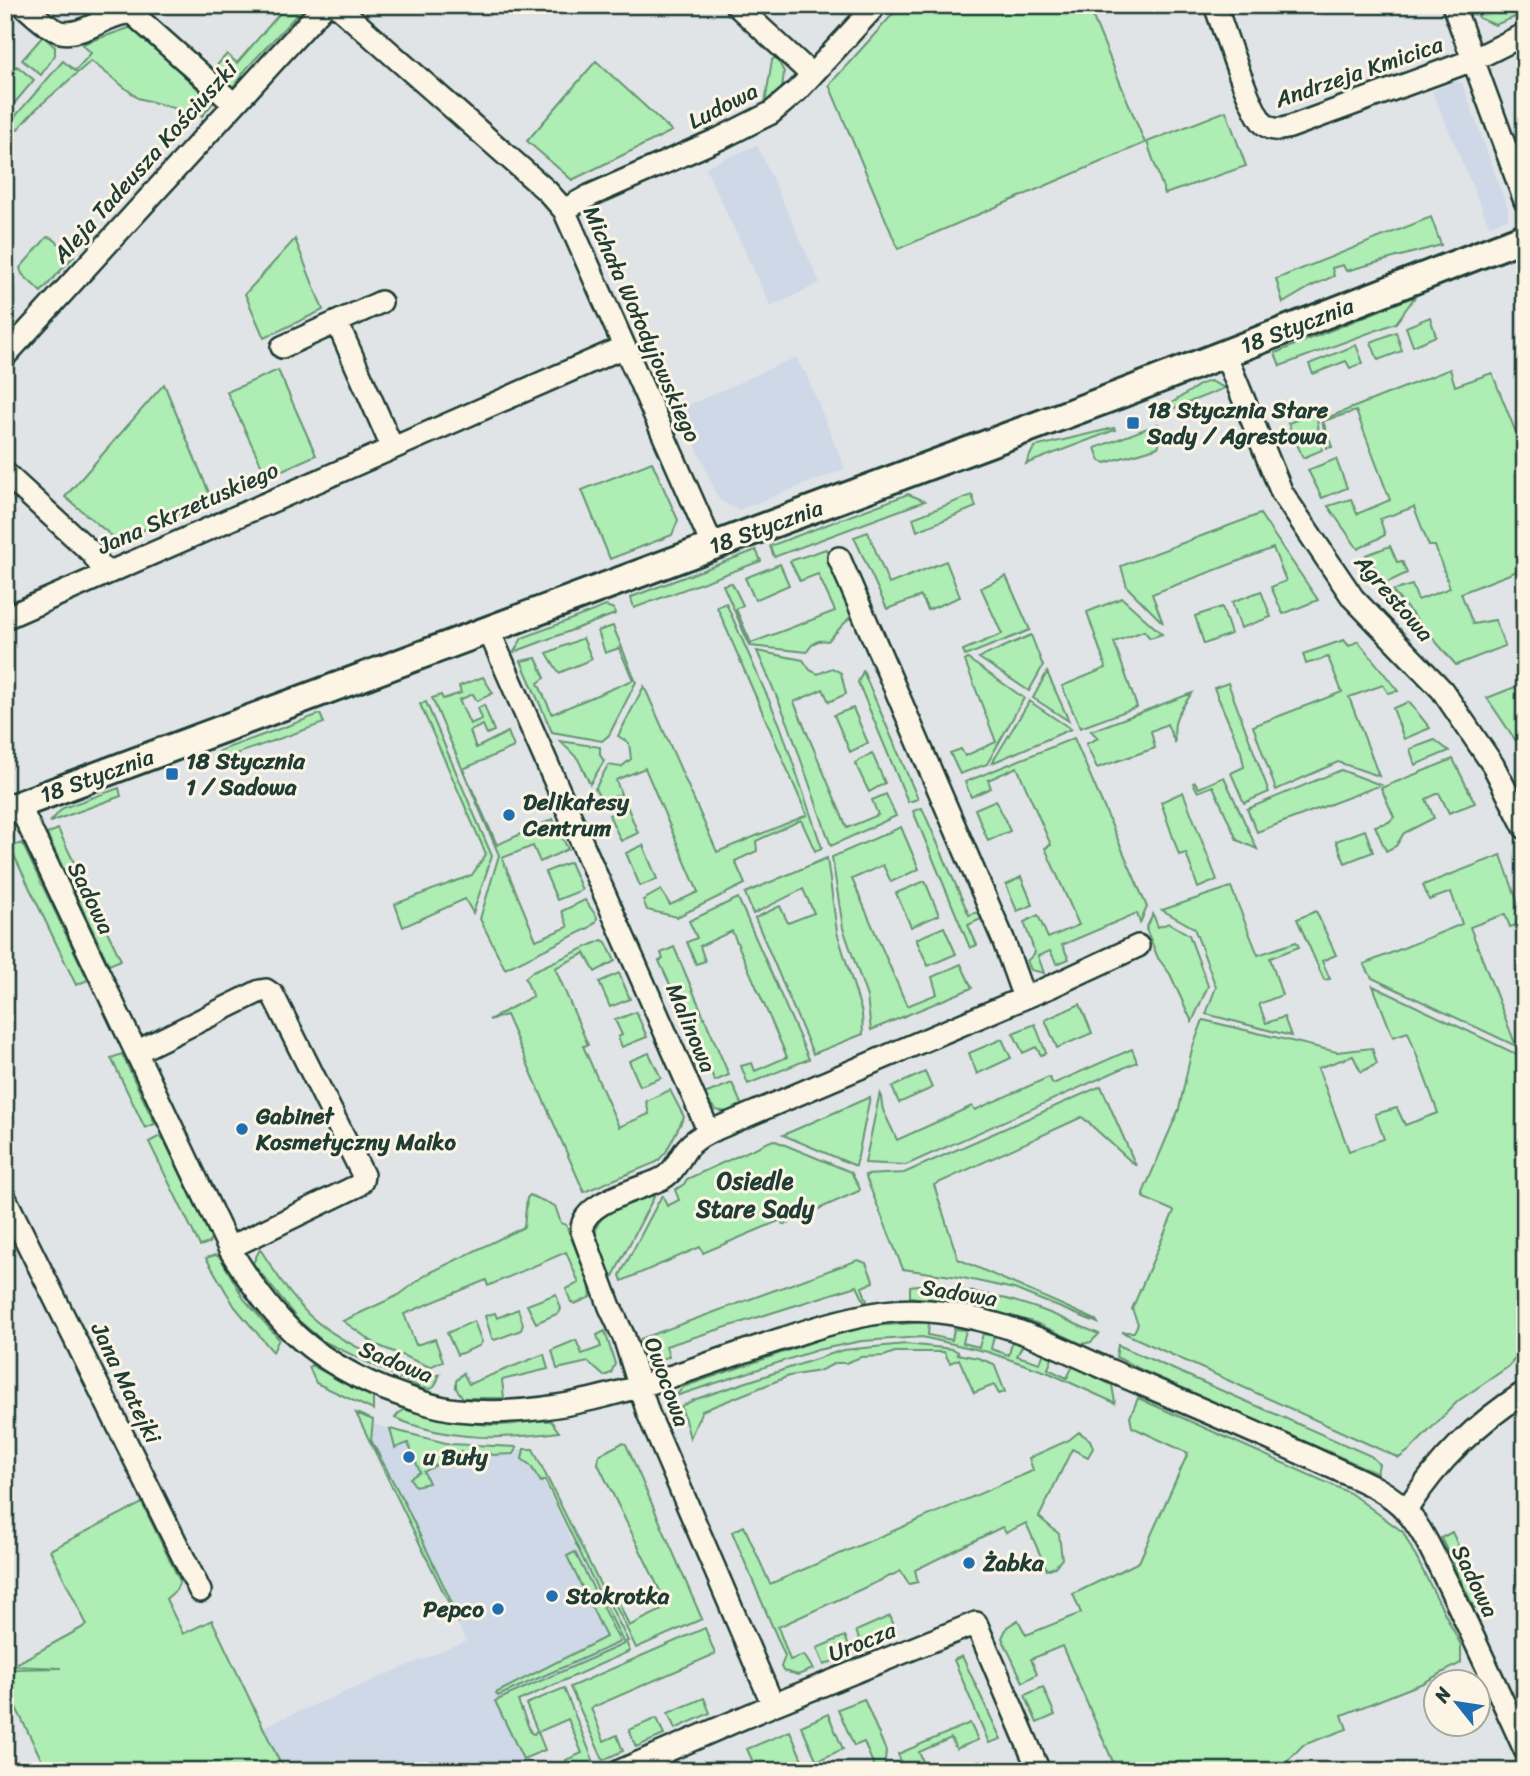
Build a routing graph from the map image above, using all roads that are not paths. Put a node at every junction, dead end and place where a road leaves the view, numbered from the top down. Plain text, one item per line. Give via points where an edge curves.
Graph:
1 (23, 5) edge
2 (325, 5) edge
3 (336, 5) edge
4 (736, 5) edge
5 (876, 5) edge
6 (1215, 5) edge
7 (1452, 5) edge
8 (1525, 34) edge
9 (1474, 60) junction
10 (812, 75) junction
11 (234, 104) junction
12 (1525, 201) edge
13 (564, 211) junction
14 (1525, 237) edge
15 (381, 302) dead end
16 (337, 322) junction
17 (282, 347) dead end
18 (624, 347) junction
19 (1225, 354) junction
20 (5, 356) edge
21 (393, 447) junction
22 (5, 473) edge
23 (713, 547) junction
24 (839, 558) dead end
25 (104, 573) junction
26 (5, 618) edge
27 (489, 631) junction
28 (12, 807) edge
29 (1525, 828) edge
30 (1138, 946) dead end
31 (1024, 998) junction
32 (136, 1052) junction
33 (709, 1132) junction
34 (5, 1198) edge
35 (229, 1248) junction
36 (638, 1386) junction
37 (1525, 1392) edge
38 (1406, 1510) junction
39 (200, 1591) dead end
40 (773, 1705) junction
41 (1525, 1750) edge
42 (620, 1771) edge
43 (1039, 1771) edge

1 - 11 street via 47,26 68,34 132,13
2 - 11 street, Aleja Tadeusza Kościuszki
3 - 13 street, Michała Wołodyjowskiego
4 - 10 street
5 - 10 street, Ludowa
6 - 9 street, Andrzeja Kmicica via 1254,108 1273,129 1290,127
7 - 9 street
8 - 9 street
9 - 12 street
10 - 13 street, Ludowa via 771,113
11 - 20 street, Aleja Tadeusza Kościuszki
13 - 18 street, Michała Wołodyjowskiego
14 - 19 main road, 18 Stycznia
15 - 16 street
16 - 17 street
16 - 21 street
18 - 21 street, Jana Skrzetuskiego
18 - 23 street, Michała Wołodyjowskiego
19 - 23 main road, 18 Stycznia
19 - 29 street, Agrestowa via 1282,493 1353,597 1442,691 1493,765
21 - 25 street, Jana Skrzetuskiego
22 - 25 street via 92,553
23 - 27 main road, 18 Stycznia
24 - 31 street via 1003,939
25 - 26 street, Jana Skrzetuskiego
27 - 28 main road, 18 Stycznia
27 - 33 street, Malinowa
28 - 32 street, Sadowa
30 - 31 street
31 - 33 street
32 - 35 street, Sadowa
32 - 35 street via 266,990 273,995 363,1175 357,1186
33 - 36 street, Owocowa via 686,1149 679,1164 663,1179 599,1205 582,1223
34 - 39 street, Jana Matejki
35 - 36 street, Sadowa via 293,1336 354,1376 393,1392 438,1407 488,1412 562,1404
36 - 38 street, Sadowa via 837,1321 907,1310 958,1315 1018,1331 1250,1430 1366,1483
36 - 40 street, Owocowa
37 - 38 street via 1456,1446
38 - 41 street, Sadowa via 1454,1596
40 - 42 street, Urocza
40 - 43 street, Urocza via 976,1623

